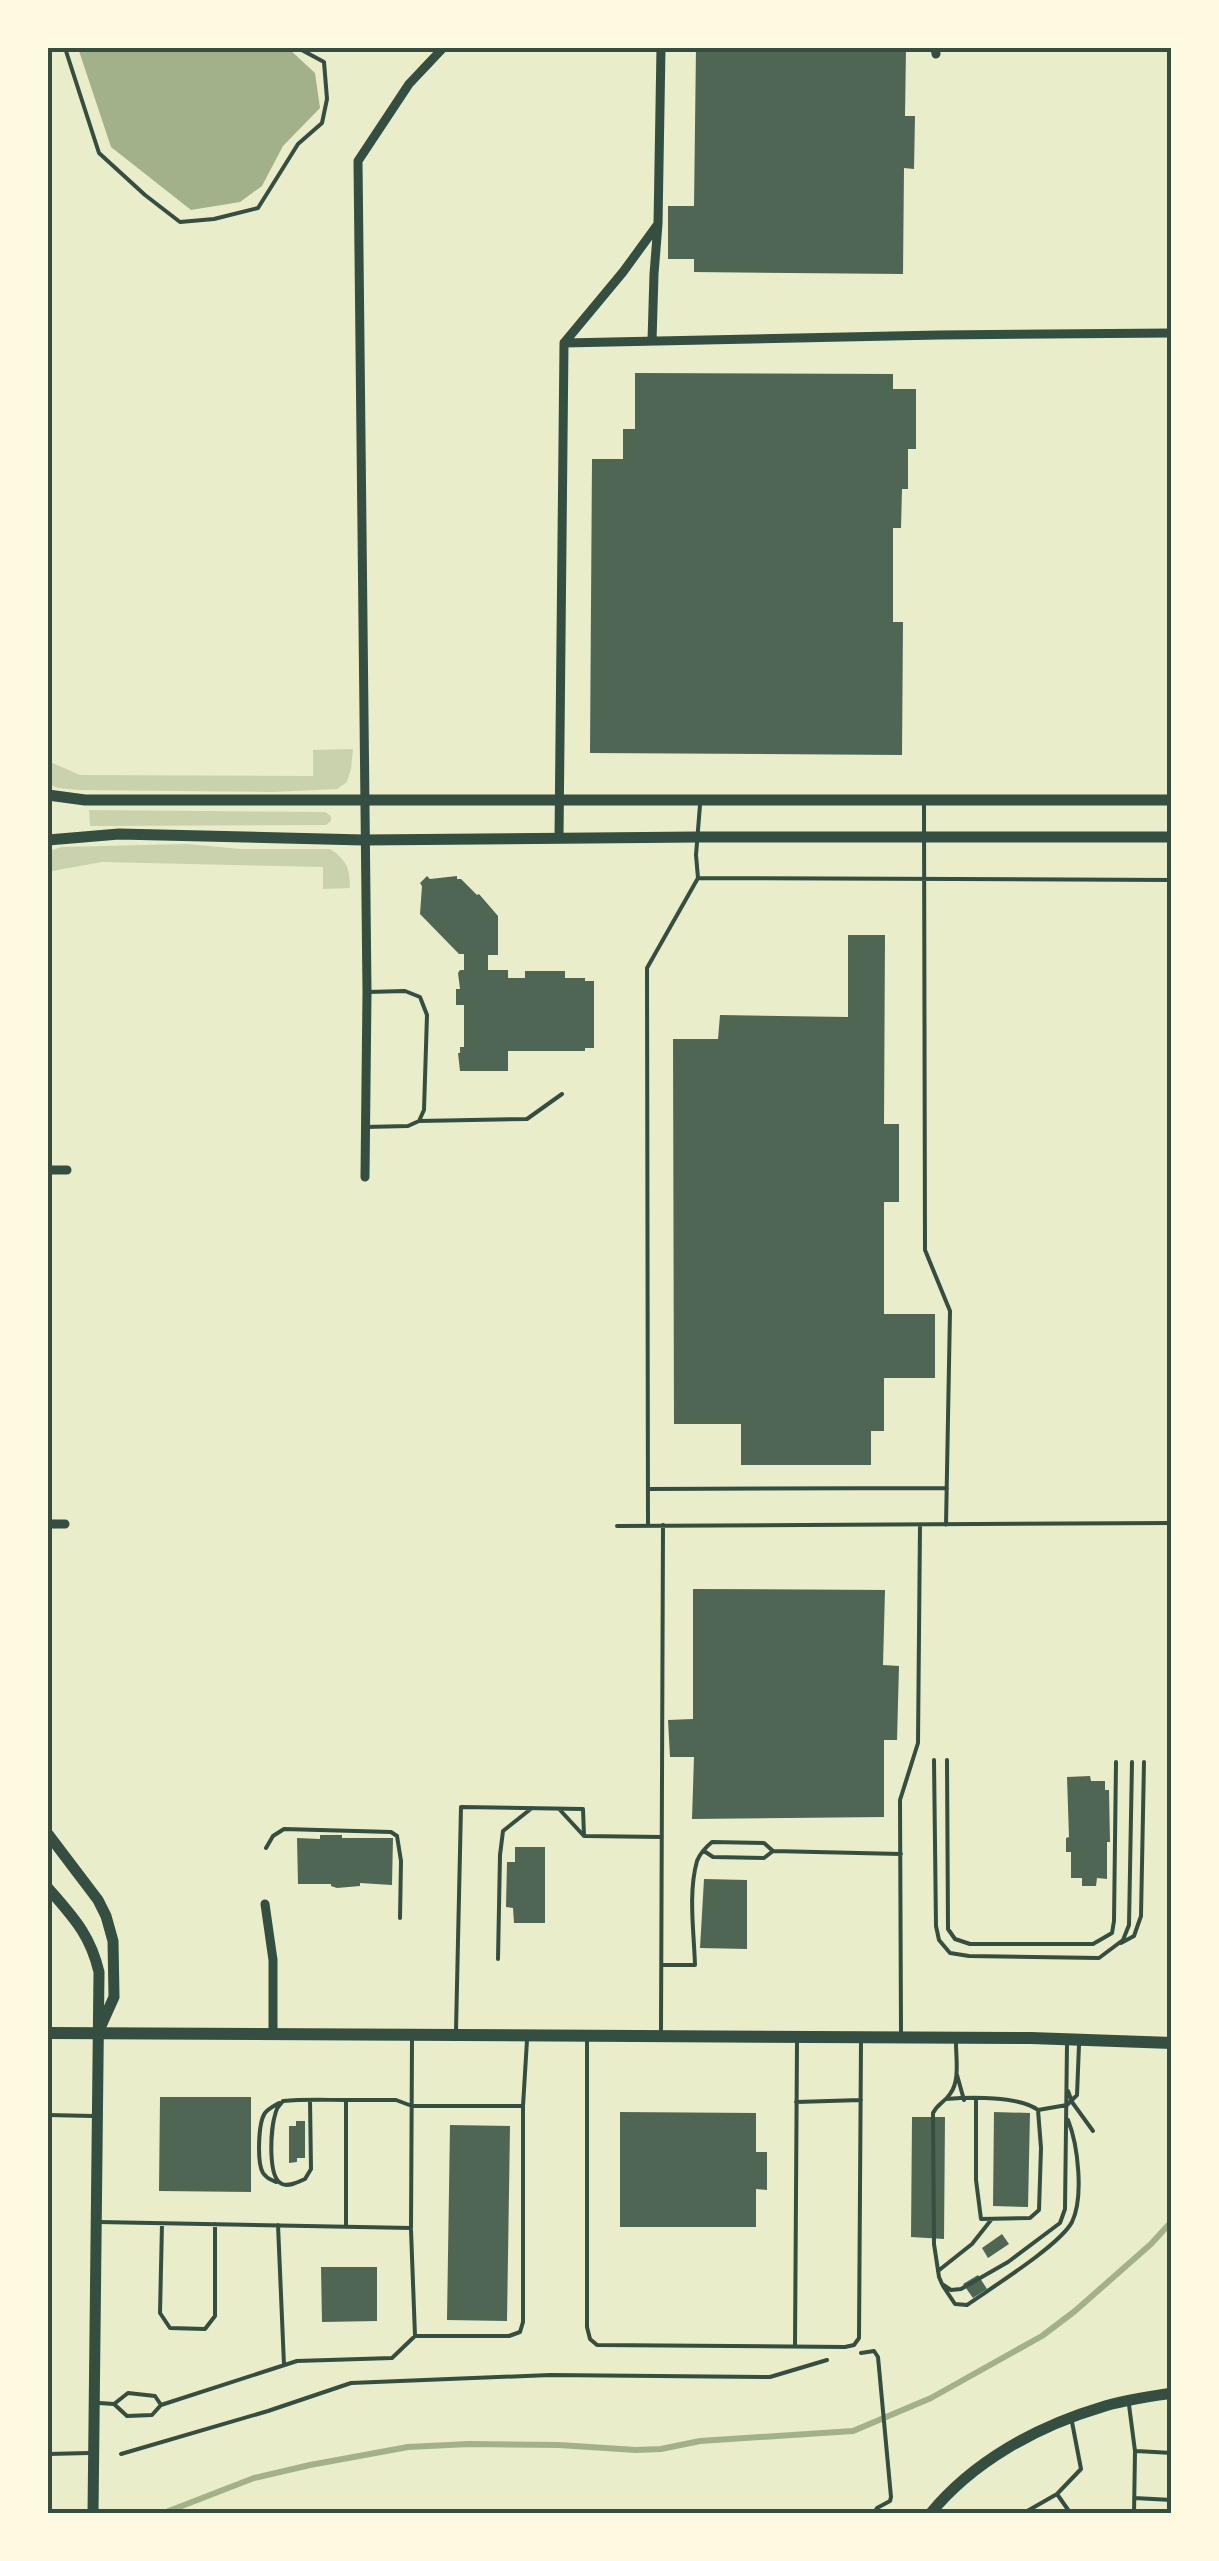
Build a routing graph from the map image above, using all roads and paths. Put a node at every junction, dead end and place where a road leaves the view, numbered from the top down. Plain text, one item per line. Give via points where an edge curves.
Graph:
1 (65, 48) edge
2 (298, 48) edge
3 (443, 48) edge
4 (661, 48) edge
5 (658, 224) junction
6 (1172, 334) edge
7 (652, 341) junction
8 (564, 343) junction
9 (48, 794) edge
10 (701, 800) junction
11 (924, 800) junction
12 (1172, 800) edge
13 (364, 801) junction
14 (560, 802) junction
15 (697, 836) junction
16 (924, 836) junction
17 (1172, 836) edge
18 (559, 838) junction
19 (48, 840) edge
20 (364, 840) junction
21 (698, 878) junction
22 (924, 878) junction
23 (1172, 880) edge
24 (367, 992) junction
25 (562, 1094) dead end
26 (419, 1121) junction
27 (365, 1127) junction
28 (48, 1170) edge
29 (66, 1170) dead end
30 (365, 1177) dead end
31 (947, 1488) junction
32 (648, 1489) junction
33 (48, 1524) edge
34 (65, 1524) dead end
35 (1172, 1524) edge
36 (648, 1525) junction
37 (663, 1525) junction
38 (920, 1525) junction
39 (946, 1525) junction
40 (616, 1526) dead end
41 (934, 1760) dead end
42 (947, 1760) dead end
43 (1116, 1762) dead end
44 (1132, 1762) dead end
45 (1144, 1762) dead end
46 (532, 1808) junction
47 (558, 1808) junction
48 (48, 1834) edge
49 (584, 1836) junction
50 (662, 1837) junction
51 (266, 1848) dead end
52 (703, 1850) junction
53 (773, 1851) junction
54 (901, 1854) junction
55 (48, 1888) edge
56 (265, 1904) dead end
57 (400, 1918) dead end
58 (1112, 1948) junction
59 (498, 1959) dead end
60 (662, 1965) junction
61 (48, 2033) edge
62 (98, 2034) junction
63 (273, 2035) junction
64 (412, 2035) junction
65 (456, 2035) junction
66 (527, 2035) junction
67 (588, 2036) junction
68 (661, 2036) junction
69 (797, 2037) junction
70 (861, 2037) junction
71 (901, 2038) junction
72 (956, 2038) junction
73 (1073, 2040) junction
74 (1172, 2043) edge
75 (956, 2069) junction
76 (946, 2098) junction
77 (976, 2099) junction
78 (310, 2100) junction
79 (346, 2100) junction
80 (861, 2100) junction
81 (964, 2100) junction
82 (283, 2101) junction
83 (796, 2102) junction
84 (1069, 2103) junction
85 (412, 2106) junction
86 (524, 2106) junction
87 (1038, 2110) junction
88 (48, 2115) edge
89 (96, 2116) junction
90 (1066, 2116) junction
91 (1093, 2131) dead end
92 (282, 2184) junction
93 (991, 2220) junction
94 (96, 2222) junction
95 (162, 2223) junction
96 (216, 2224) junction
97 (278, 2226) junction
98 (346, 2227) junction
99 (411, 2228) junction
100 (938, 2271) junction
101 (942, 2284) junction
102 (415, 2336) junction
103 (795, 2347) junction
104 (848, 2356) dead end
105 (834, 2358) dead end
106 (284, 2365) junction
107 (1172, 2393) edge
108 (1128, 2400) junction
109 (94, 2402) junction
110 (114, 2404) junction
111 (161, 2406) junction
112 (1072, 2417) junction
113 (1136, 2450) junction
114 (94, 2452) junction
115 (1172, 2453) edge
116 (48, 2454) edge
117 (121, 2454) dead end
118 (1057, 2494) junction
119 (1134, 2498) junction
120 (1172, 2500) edge
121 (93, 2514) edge
122 (872, 2514) edge
123 (930, 2514) edge
124 (1022, 2514) edge
125 (1071, 2514) edge
126 (1134, 2514) edge

1 - 2 path via 99,152 180,222 258,208 298,144 322,123 324,62
3 - 13 street via 408,84 358,161
4 - 5 street
5 - 7 street
5 - 8 street
6 - 7 street
7 - 8 street
8 - 14 street
9 - 13 street via 85,800
10 - 11 street
10 - 14 street
10 - 15 lane
11 - 12 street
11 - 16 lane
13 - 14 street
13 - 20 street
14 - 18 street
15 - 16 street
15 - 18 street
15 - 21 lane
16 - 17 street
16 - 22 lane
18 - 20 street
19 - 20 street via 119,834
20 - 24 street
21 - 22 lane
21 - 32 lane via 647,968
22 - 23 lane
22 - 31 lane via 925,1250 950,1312
24 - 26 lane via 420,997 427,1016
24 - 27 street
25 - 26 lane via 528,1119
26 - 27 lane
27 - 30 street
28 - 29 street
31 - 32 lane
31 - 39 lane
32 - 36 lane
33 - 34 street
35 - 39 lane
36 - 37 lane
36 - 40 lane
37 - 38 lane
37 - 50 lane
38 - 39 lane
38 - 54 lane via 918,1743 900,1800
41 - 58 lane via 936,1926 950,1953 1099,1958
42 - 43 lane via 948,1929 970,1944 1006,1945 1092,1944 1112,1933
44 - 58 lane via 1129,1925
45 - 58 lane via 1142,1916 1134,1936
46 - 47 lane
46 - 59 lane via 503,1831
46 - 65 lane via 461,1807
47 - 49 lane
47 - 49 lane via 583,1809
48 - 62 street via 98,1900 113,1941 114,1997
49 - 50 lane
50 - 60 lane
51 - 57 lane via 284,1829 392,1832 401,1861
52 - 53 lane via 713,1857 764,1858
52 - 53 lane via 712,1842 764,1844
52 - 60 lane via 693,1888 696,1965
53 - 54 lane
54 - 71 lane
55 - 62 street via 83,1928 95,1956
56 - 63 street
60 - 68 lane
61 - 62 main road
62 - 63 main road
62 - 89 street
63 - 64 main road
64 - 65 main road
64 - 85 lane
65 - 66 main road
66 - 67 main road
66 - 86 lane
67 - 68 main road
67 - 103 lane via 590,2339 597,2345
68 - 69 main road
69 - 70 main road
69 - 83 lane
70 - 71 main road
70 - 80 lane
71 - 72 main road
72 - 73 main road
72 - 75 lane
73 - 74 main road
73 - 84 lane
73 - 84 lane via 1077,2095
75 - 76 lane
75 - 81 lane
76 - 81 lane
76 - 100 lane via 934,2114
77 - 81 lane
77 - 87 lane via 1006,2099
77 - 93 lane via 978,2208 981,2219
78 - 79 lane
78 - 82 lane
78 - 92 lane via 310,2169 305,2180
79 - 85 lane
79 - 98 lane
80 - 83 lane
80 - 103 lane via 859,2338 845,2347
82 - 92 lane via 272,2128 272,2169
82 - 92 lane via 265,2113 259,2152 263,2173
83 - 103 lane
84 - 87 lane
84 - 90 lane
84 - 91 lane
85 - 86 lane
85 - 99 lane
86 - 102 lane via 520,2332
87 - 93 lane via 1040,2210 1030,2218
88 - 89 lane
89 - 94 street
90 - 101 lane via 1060,2223 960,2289
90 - 101 lane via 1078,2170 1072,2222 967,2305 955,2304
93 - 100 lane
94 - 95 lane
94 - 109 street
95 - 96 lane
95 - 96 lane via 160,2313 170,2328 204,2328 216,2316
96 - 97 lane
97 - 98 lane
97 - 106 lane
98 - 99 lane
99 - 102 lane
100 - 101 lane
102 - 106 lane via 392,2358
104 - 122 path via 874,2351 878,2357 890,2502
105 - 117 path via 770,2377 550,2375 352,2383
106 - 111 lane
107 - 108 street
108 - 112 street
108 - 113 lane
109 - 110 lane
109 - 114 street
110 - 111 lane via 127,2416 152,2414
110 - 111 lane via 128,2393 155,2396
112 - 118 lane via 1081,2469
112 - 123 street via 1004,2451
113 - 115 lane
113 - 119 lane
114 - 116 lane
114 - 121 street
118 - 124 lane
118 - 125 lane
119 - 120 lane
119 - 126 lane

